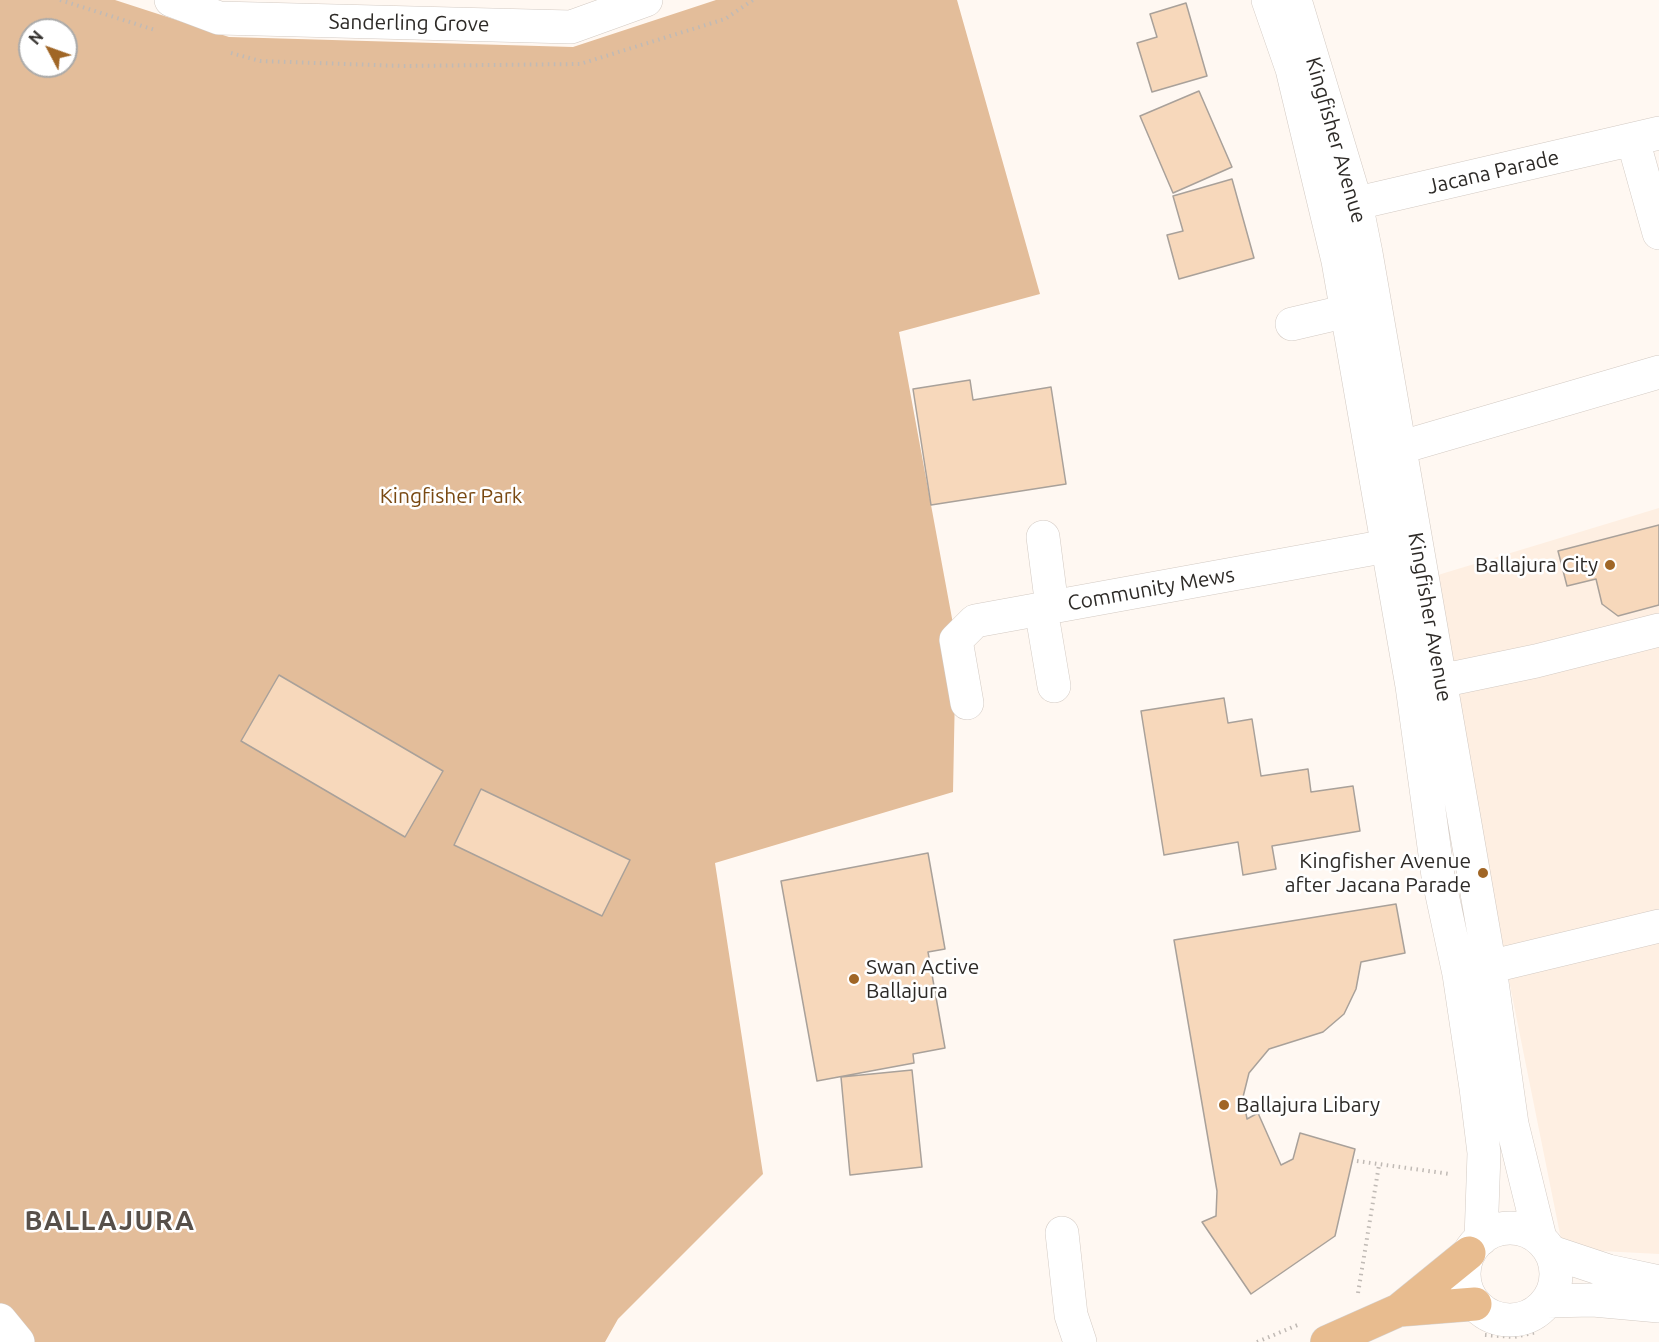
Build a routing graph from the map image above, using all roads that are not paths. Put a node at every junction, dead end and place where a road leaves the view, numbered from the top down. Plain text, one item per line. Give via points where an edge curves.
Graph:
1 (171, 0) edge
2 (646, 0) edge
3 (1268, 0) edge
4 (1295, 0) edge
5 (377, 12) edge
6 (1646, 137) edge
7 (1342, 207) junction
8 (1659, 233) edge
9 (1361, 308) junction
10 (1292, 324) dead end
11 (1659, 372) edge
12 (1386, 452) junction
13 (1043, 537) dead end
14 (1402, 544) junction
15 (1047, 608) junction
16 (1659, 630) edge
17 (1427, 684) junction
18 (1054, 686) dead end
19 (967, 703) dead end
20 (1659, 926) edge
21 (1474, 971) junction
22 (1062, 1233) dead end
23 (1545, 1245) junction
24 (1475, 1246) junction
25 (1659, 1282) edge
26 (1659, 1306) edge
27 (1399, 1310) junction
28 (1545, 1315) junction
29 (1479, 1319) junction
30 (0, 1320) edge
31 (1315, 1332) edge
32 (18, 1342) edge
33 (1080, 1342) edge

1 - 5 street, Sanderling Grove via 219,18
2 - 5 street, Sanderling Grove via 571,27
3 - 7 street, Kingfisher Avenue
4 - 7 street, Kingfisher Avenue
6 - 7 street, Jacana Parade
6 - 8 street
7 - 9 street, Kingfisher Avenue
9 - 10 street
9 - 12 street, Kingfisher Avenue
11 - 12 street
12 - 14 street, Kingfisher Avenue
13 - 15 street
14 - 15 street, Community Mews
14 - 17 street, Kingfisher Avenue
15 - 18 street
15 - 19 street, Community Mews via 975,621 956,640
16 - 17 street via 1536,662
17 - 21 street, Kingfisher Avenue
20 - 21 street
21 - 23 street, Kingfisher Avenue
21 - 24 street, Kingfisher Avenue via 1484,1154
22 - 33 street via 1071,1314
23 - 24 street via 1523,1230 1504,1228 1491,1232
23 - 25 street via 1608,1271
23 - 28 street via 1556,1269
24 - 27 main road
24 - 29 street via 1464,1271 1466,1288
26 - 28 street via 1593,1300
27 - 29 main road
27 - 31 main road
28 - 29 street via 1538,1311 1512,1320 1486,1313
30 - 32 street

